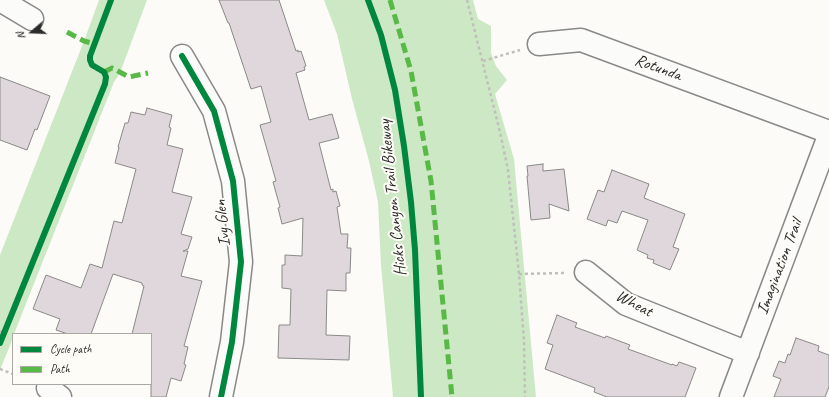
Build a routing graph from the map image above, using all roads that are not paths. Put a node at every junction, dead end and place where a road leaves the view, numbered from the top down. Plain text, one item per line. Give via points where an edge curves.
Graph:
1 (0, 0) edge
2 (32, 19) dead end
3 (539, 44) road end
4 (182, 56) dead end
5 (829, 132) edge
6 (829, 136) edge
7 (586, 272) road end
8 (748, 353) junction
9 (221, 397) edge
10 (731, 397) edge

1 - 2 street
3 - 5 street, Rotunda via 581,40
4 - 9 street, Ivy Glen via 214,111 232,181 241,262 232,342
6 - 8 street, Imagination Trail
7 - 8 street, Wheat via 626,304
8 - 10 street, Imagination Trail

